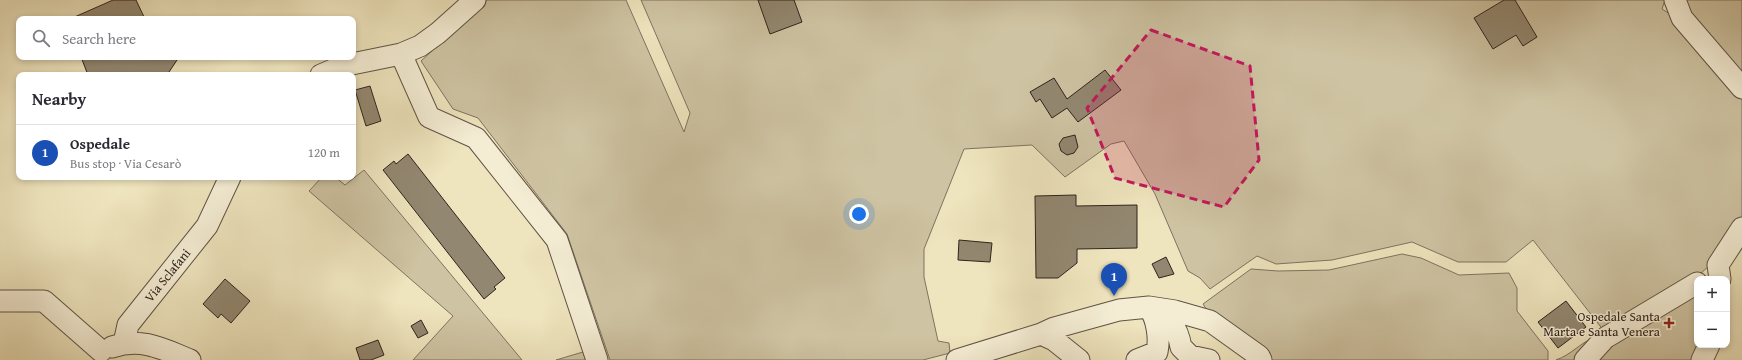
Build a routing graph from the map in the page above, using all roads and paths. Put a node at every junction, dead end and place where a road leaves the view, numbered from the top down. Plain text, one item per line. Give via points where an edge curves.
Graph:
1 (475, 0) edge
2 (1675, 0) edge
3 (401, 54) junction
4 (328, 72) edge
5 (1742, 88) edge
6 (229, 180) edge
7 (1742, 228) edge
8 (1719, 272) edge
9 (1709, 276) edge
10 (1694, 285) edge
11 (0, 301) edge
12 (1151, 311) junction
13 (1042, 334) junction
14 (124, 343) junction
15 (1708, 348) edge
16 (98, 356) edge
17 (1159, 356) edge
18 (190, 360) edge
19 (597, 360) edge
20 (957, 360) edge
21 (1079, 360) edge
22 (1137, 360) edge
23 (1209, 360) edge
24 (1261, 360) edge
25 (1585, 360) edge
26 (1702, 360) edge

1 - 3 street via 438,33 420,46
2 - 5 street via 1682,18
3 - 4 street via 342,66
3 - 19 street via 429,117 476,138 557,240
6 - 14 street, Via Sclafani via 207,226 128,325
7 - 8 street
8 - 9 street
10 - 25 street via 1605,338
11 - 16 street via 44,301
12 - 13 street via 1119,310 1054,328
12 - 17 street
12 - 23 street via 1173,324 1179,334 1181,347 1190,356
12 - 24 street via 1175,311 1210,321
13 - 20 street
13 - 21 street
14 - 16 street
14 - 18 street via 148,343
15 - 26 street
17 - 22 street

